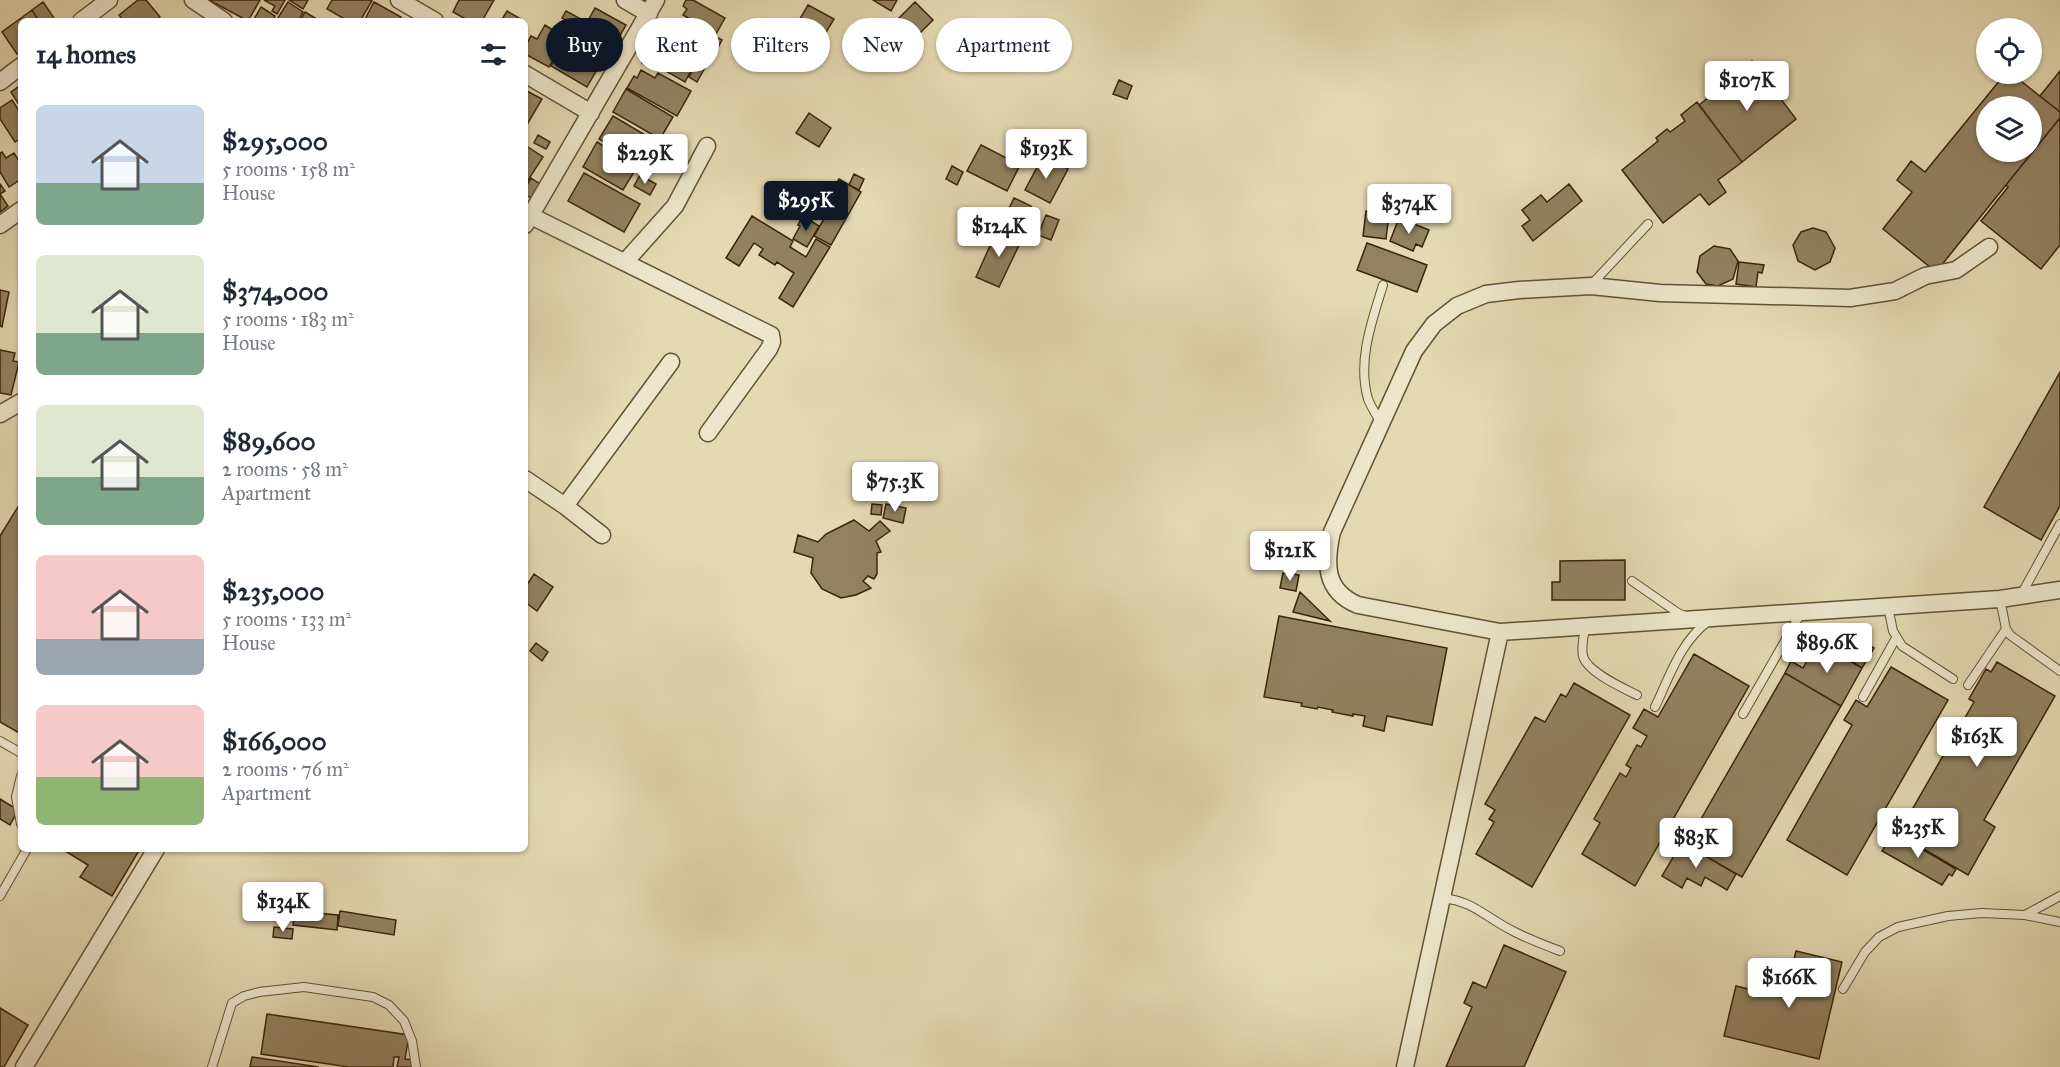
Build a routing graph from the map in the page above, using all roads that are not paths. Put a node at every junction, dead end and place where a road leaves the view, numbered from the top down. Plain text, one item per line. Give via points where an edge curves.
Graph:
1 (193, 0) edge
2 (399, 0) edge
3 (625, 0) edge
4 (652, 7) edge
5 (104, 10) edge
6 (87, 18) edge
7 (220, 18) edge
8 (430, 18) edge
9 (18, 68) edge
10 (528, 76) edge
11 (0, 82) edge
12 (591, 113) junction
13 (707, 146) dead end
14 (18, 212) edge
15 (528, 216) edge
16 (528, 218) edge
17 (1648, 224) dead end
18 (0, 225) edge
19 (1989, 247) dead end
20 (625, 262) junction
21 (1383, 285) dead end
22 (1591, 286) junction
23 (671, 362) dead end
24 (18, 404) edge
25 (0, 414) edge
26 (1382, 424) junction
27 (708, 434) dead end
28 (528, 481) edge
29 (565, 506) junction
30 (2060, 525) edge
31 (602, 535) dead end
32 (1632, 581) dead end
33 (2060, 590) edge
34 (2020, 596) junction
35 (2000, 599) junction
36 (1888, 607) junction
37 (1801, 613) junction
38 (1704, 620) junction
39 (1585, 627) junction
40 (2006, 629) junction
41 (1500, 632) junction
42 (1896, 638) junction
43 (2060, 671) edge
44 (1953, 679) dead end
45 (1968, 685) dead end
46 (1637, 695) dead end
47 (1863, 697) dead end
48 (1655, 707) dead end
49 (1743, 714) dead end
50 (0, 741) edge
51 (18, 751) edge
52 (18, 789) edge
53 (18, 808) edge
54 (25, 852) edge
55 (154, 852) edge
56 (0, 896) edge
57 (2060, 896) edge
58 (1442, 898) junction
59 (2025, 915) junction
60 (2060, 922) edge
61 (1560, 951) dead end
62 (1843, 989) dead end
63 (24, 1067) edge
64 (212, 1067) edge
65 (416, 1067) edge
66 (1405, 1067) edge

1 - 7 street
2 - 8 street
3 - 4 street
4 - 12 street
5 - 6 street
9 - 11 street
10 - 12 street
12 - 15 street
13 - 20 street via 675,206
14 - 18 street
16 - 20 street
17 - 22 lane
19 - 22 street via 1956,270 1925,276 1895,291 1850,298 1660,293
20 - 27 street via 771,335 769,349
21 - 26 lane via 1363,368 1368,400
22 - 26 street via 1486,294 1457,306 1434,324 1414,351
23 - 29 street
24 - 25 street
26 - 41 street via 1332,532 1328,570 1335,587 1345,599 1358,605
28 - 29 street
29 - 31 street
30 - 34 lane
32 - 38 lane via 1678,613
33 - 34 street
34 - 35 street
35 - 36 street
35 - 40 lane
36 - 37 street
36 - 42 lane
37 - 38 street
37 - 49 lane
38 - 39 street
38 - 48 lane via 1687,644
39 - 41 street
39 - 46 lane via 1585,660 1607,679
40 - 43 lane via 2016,641
40 - 45 lane
41 - 58 street
42 - 44 lane
42 - 47 lane
50 - 51 lane
52 - 53 lane
54 - 56 lane
55 - 63 street
57 - 59 lane
58 - 61 lane via 1464,902 1513,931
58 - 66 street
59 - 60 lane
59 - 62 lane via 1982,913 1898,927 1865,952
64 - 65 lane via 232,1003 259,992 304,987 373,997 389,1005 404,1021

